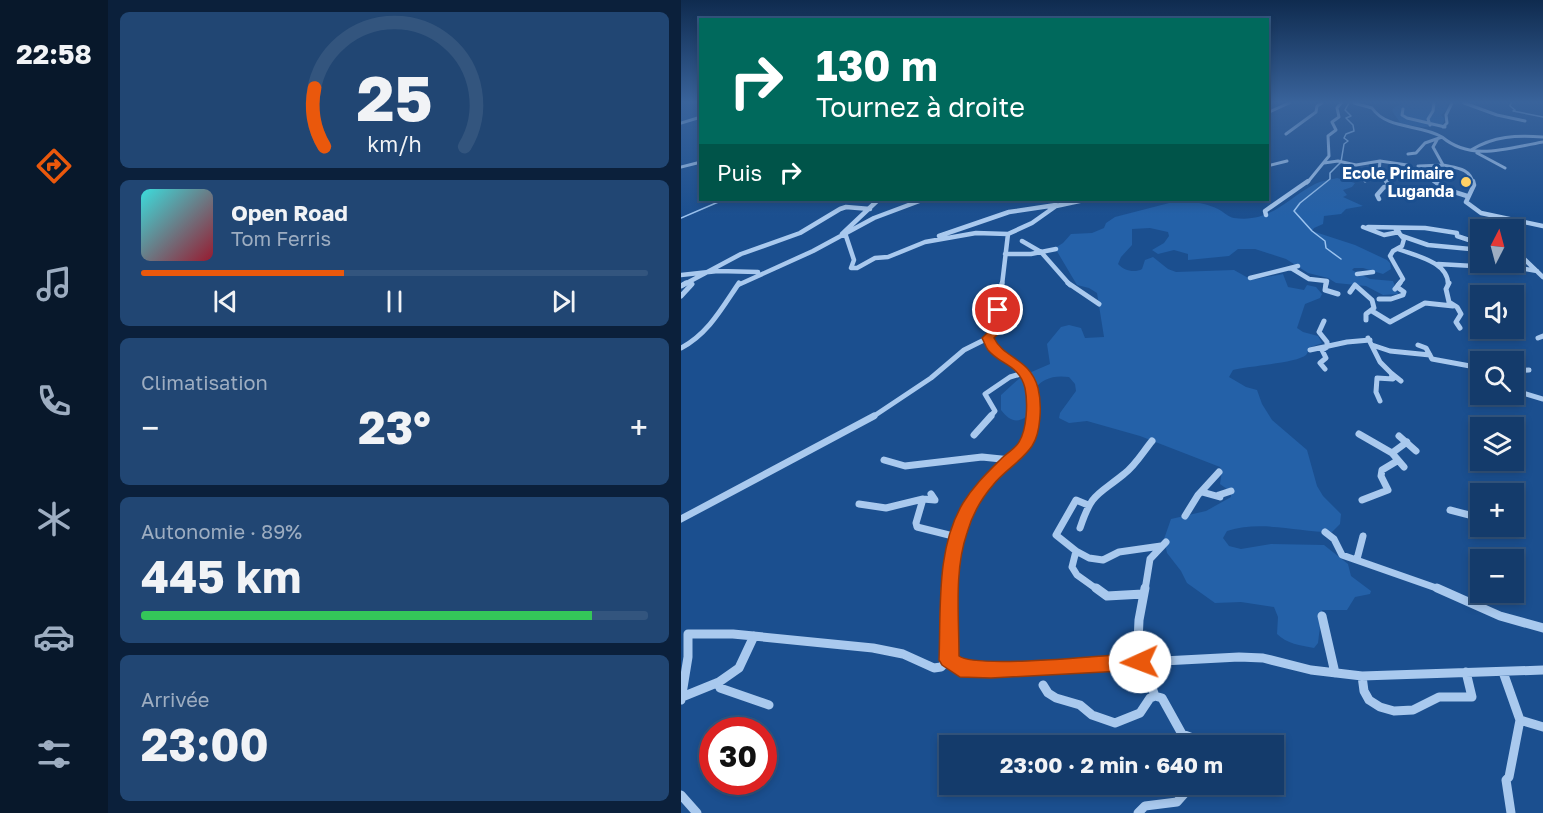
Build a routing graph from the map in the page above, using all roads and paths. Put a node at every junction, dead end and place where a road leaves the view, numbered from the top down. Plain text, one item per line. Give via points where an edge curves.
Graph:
1 (1328, 141) edge
2 (1429, 141) edge
3 (1436, 141) edge
4 (1446, 141) edge
5 (1486, 141) edge
6 (1542, 143) edge
7 (1468, 151) junction
8 (1409, 154) dead end
9 (1287, 161) dead end
10 (1380, 161) junction
11 (699, 163) edge
12 (1324, 163) junction
13 (1345, 163) junction
14 (691, 165) junction
15 (1407, 165) dead end
16 (1443, 165) junction
17 (699, 166) edge
18 (1269, 166) edge
19 (681, 167) edge
20 (1505, 168) dead end
21 (1365, 181) dead end
22 (1467, 196) junction
23 (1379, 199) dead end
24 (877, 201) edge
25 (919, 201) edge
26 (1079, 201) edge
27 (1063, 204) junction
28 (870, 209) junction
29 (1266, 215) dead end
30 (1543, 226) edge
31 (1395, 228) junction
32 (842, 234) junction
33 (1008, 234) junction
34 (1400, 234) junction
35 (1470, 240) edge
36 (1022, 241) dead end
37 (916, 245) junction
38 (1056, 249) dead end
39 (1398, 249) junction
40 (1470, 249) edge
41 (1043, 252) junction
42 (1005, 254) junction
43 (1524, 259) edge
44 (1437, 264) junction
45 (1298, 266) dead end
46 (1291, 268) junction
47 (1537, 271) junction
48 (708, 272) junction
49 (759, 272) junction
50 (1373, 272) dead end
51 (1357, 274) dead end
52 (681, 275) edge
53 (1543, 277) edge
54 (699, 278) junction
55 (1250, 278) dead end
56 (681, 286) edge
57 (1350, 292) dead end
58 (1338, 294) dead end
59 (681, 296) edge
60 (1372, 302) junction
61 (1099, 304) dead end
62 (1453, 306) junction
63 (1372, 311) junction
64 (1359, 313) dead end
65 (1324, 321) dead end
66 (1460, 328) dead end
67 (988, 338) junction
68 (1370, 341) junction
69 (1418, 345) dead end
70 (1327, 346) junction
71 (681, 348) edge
72 (1310, 350) dead end
73 (1430, 355) junction
74 (1470, 366) edge
75 (1325, 369) dead end
76 (1524, 370) edge
77 (1529, 370) dead end
78 (1024, 373) junction
79 (1391, 373) junction
80 (1401, 381) dead end
81 (1524, 393) edge
82 (1543, 399) edge
83 (1380, 401) dead end
84 (1359, 434) dead end
85 (974, 435) dead end
86 (1399, 436) dead end
87 (1152, 441) dead end
88 (1407, 442) junction
89 (1416, 451) dead end
90 (1392, 453) junction
91 (883, 460) dead end
92 (1011, 460) junction
93 (1397, 461) junction
94 (1404, 467) dead end
95 (1219, 472) dead end
96 (1231, 491) dead end
97 (1202, 492) junction
98 (931, 494) dead end
99 (923, 499) junction
100 (1362, 500) dead end
101 (859, 504) dead end
102 (1087, 505) junction
103 (1450, 510) dead end
104 (1470, 515) edge
105 (1185, 516) dead end
106 (681, 519) edge
107 (1080, 528) dead end
108 (1325, 532) dead end
109 (1363, 536) dead end
110 (957, 537) junction
111 (1076, 551) junction
112 (1357, 559) junction
113 (1143, 594) junction
114 (1321, 616) dead end
115 (1543, 628) edge
116 (754, 636) junction
117 (949, 660) junction
118 (1140, 662) junction
119 (1543, 670) edge
120 (1466, 672) junction
121 (1503, 672) junction
122 (1335, 673) junction
123 (1362, 676) junction
124 (719, 682) junction
125 (1043, 685) dead end
126 (1155, 696) junction
127 (681, 698) edge
128 (769, 705) dead end
129 (1520, 720) junction
130 (1543, 727) edge
131 (1185, 735) edge
132 (681, 795) edge
133 (1185, 795) edge
134 (697, 813) edge
135 (1138, 813) edge
136 (1511, 813) edge

1 - 12 street via 1329,156
2 - 8 street via 1416,153
3 - 16 street via 1433,147
4 - 7 street
5 - 7 street
6 - 7 street
7 - 20 street via 1487,156
9 - 18 street
10 - 13 street
10 - 15 street
10 - 23 street via 1379,172 1391,187 1384,187 1377,195
11 - 14 street
12 - 13 street
12 - 29 street via 1304,186 1265,211
13 - 21 street via 1364,175
14 - 17 street
14 - 19 street
16 - 22 street via 1464,169 1472,176 1474,185
16 - 22 street via 1418,166 1445,189
22 - 30 street via 1466,202 1479,212
24 - 28 street
25 - 32 street
26 - 27 street
27 - 33 street
27 - 37 street via 1009,212
28 - 32 street
28 - 48 street via 840,209 800,233 741,254
31 - 34 street
31 - 34 street via 1365,227 1384,236
31 - 35 street via 1452,231
32 - 37 street via 854,260 851,268
32 - 49 street via 813,251
33 - 37 street via 976,233
33 - 42 street
34 - 39 street via 1404,243
34 - 40 street via 1428,245
36 - 41 street
38 - 41 street
39 - 44 street
39 - 60 street via 1390,256 1403,279 1396,288 1403,295
41 - 42 street
41 - 61 street via 1075,290
42 - 67 street via 997,323
43 - 47 street
44 - 47 street via 1497,264
44 - 62 street via 1447,275 1446,292
45 - 46 street
46 - 55 street
46 - 58 street via 1309,279 1327,280 1325,290
47 - 53 street
48 - 49 street
48 - 52 street
48 - 54 street
49 - 71 street via 740,282 705,332
50 - 51 street
54 - 56 street
54 - 59 street
57 - 60 street via 1355,285
60 - 63 street
62 - 63 street via 1423,303 1399,322 1390,322
62 - 66 street via 1461,314 1456,322
63 - 64 street via 1366,317
65 - 70 street via 1319,332
67 - 78 street via 993,349 1014,361
67 - 106 street via 964,350 883,411
68 - 70 street
68 - 73 street via 1390,351
68 - 79 street via 1380,362
69 - 73 street via 1427,348
70 - 72 street
70 - 75 street via 1322,350 1326,358 1320,363
73 - 74 street via 1432,359
76 - 77 street
78 - 85 street via 985,394 995,411
78 - 92 street via 1031,386 1032,424 1026,444
79 - 80 street
79 - 83 street via 1393,379 1374,379
81 - 82 street
84 - 90 street
86 - 88 street
87 - 102 street via 1126,473
88 - 89 street
88 - 90 street
90 - 93 street
91 - 92 street via 905,466 982,458
92 - 110 street via 987,481 970,505
93 - 94 street
93 - 100 street via 1382,470 1388,490
95 - 97 street
96 - 97 street via 1219,495 1220,498
97 - 105 street
98 - 99 street via 935,500
99 - 101 street via 886,508
99 - 110 street via 917,527
102 - 107 street
102 - 111 street via 1076,500 1072,503 1063,528 1056,535
103 - 104 street
108 - 112 street via 1334,538 1342,555
109 - 112 street
110 - 117 street via 951,570
111 - 113 street via 1072,567 1099,592 1117,597
111 - 113 street via 1103,560 1119,552 1163,544 1150,559 1151,572
112 - 115 street via 1500,616
113 - 118 street via 1137,618
114 - 122 street
116 - 117 street via 877,648 914,656 934,668
116 - 124 street via 739,668
116 - 127 street via 688,634
117 - 118 street via 960,668 991,670
118 - 122 street via 1263,658
118 - 126 street
119 - 121 street
120 - 121 street
120 - 123 street
120 - 123 street via 1471,697 1447,696 1431,699 1414,710 1396,711 1370,700
121 - 129 street
122 - 123 street
124 - 127 street
124 - 128 street via 720,688
125 - 126 street via 1056,698 1115,723 1140,713
126 - 131 street via 1162,698
129 - 130 street
129 - 136 street via 1506,780
132 - 134 street
133 - 135 street via 1174,804 1148,804

